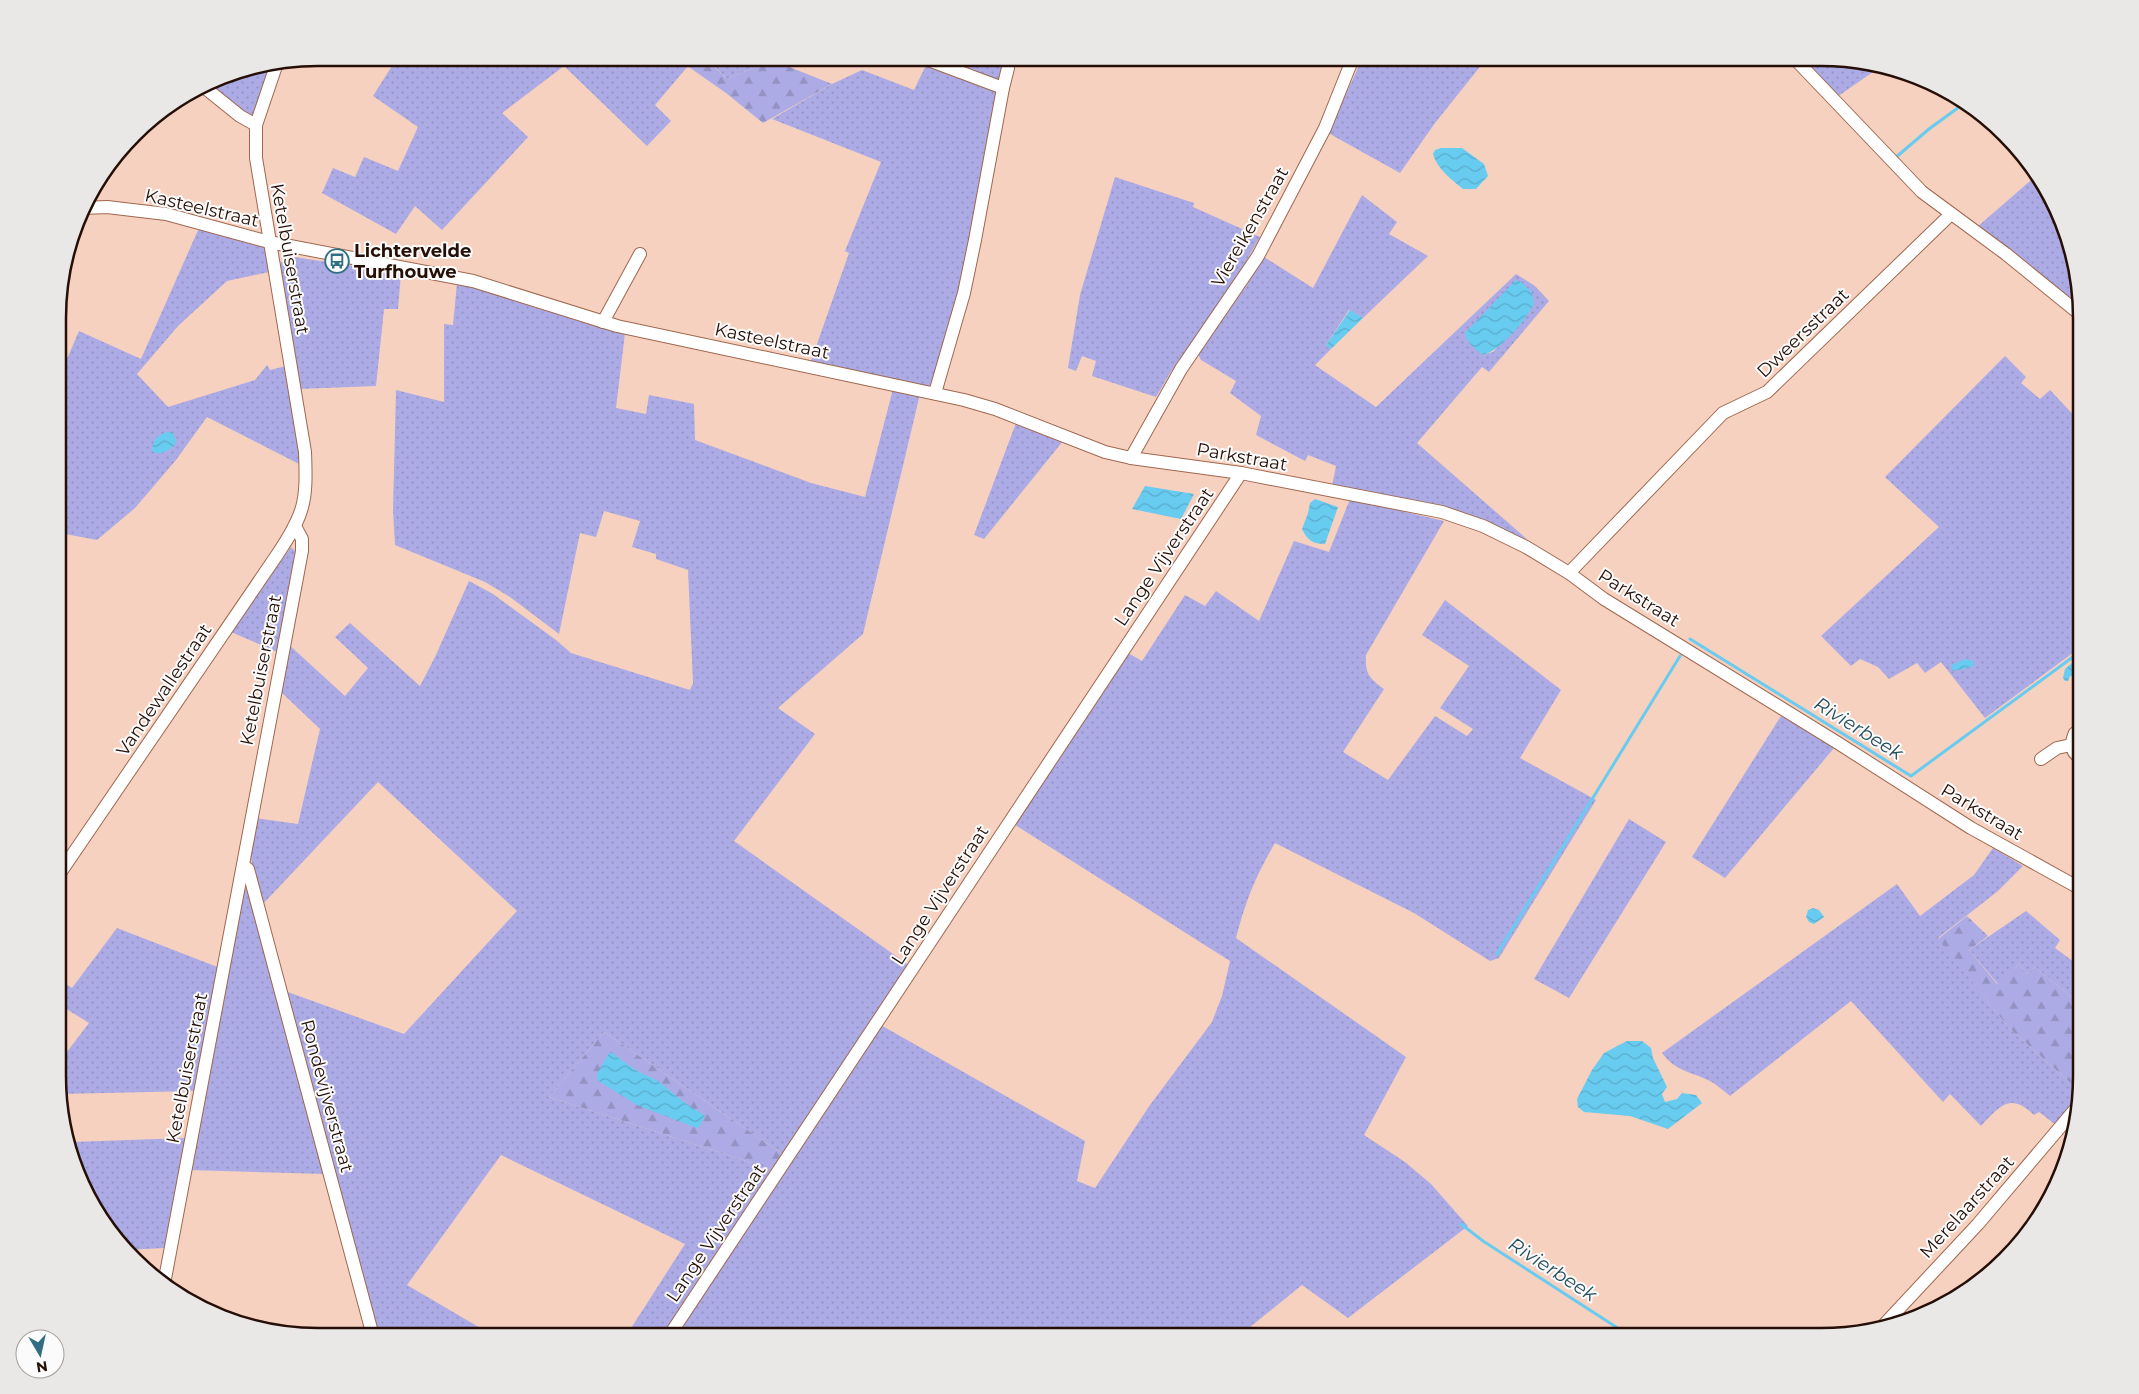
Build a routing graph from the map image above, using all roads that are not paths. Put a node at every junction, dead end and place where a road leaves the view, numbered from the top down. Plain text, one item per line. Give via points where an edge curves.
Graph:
1 (944, 66) edge
2 (1350, 66) edge
3 (1802, 66) edge
4 (1008, 68) dead end
5 (275, 70) edge
6 (1002, 88) junction
7 (209, 91) edge
8 (256, 125) junction
9 (92, 208) edge
10 (1951, 214) junction
11 (269, 242) junction
12 (640, 254) dead end
13 (2072, 308) edge
14 (603, 322) junction
15 (935, 392) junction
16 (1131, 458) junction
17 (1241, 473) junction
18 (295, 526) junction
19 (1569, 573) junction
20 (2073, 739) edge
21 (2071, 745) junction
22 (2073, 750) edge
23 (2041, 759) dead end
24 (66, 864) edge
25 (244, 866) junction
26 (2073, 884) edge
27 (2070, 1116) edge
28 (165, 1276) edge
29 (1889, 1318) edge
30 (371, 1328) edge
31 (674, 1328) edge

1 - 6 street
2 - 16 street, Viereikenstraat via 1325,128 1258,256 1181,369
3 - 10 street via 1922,192
4 - 6 street
5 - 8 street, Ketelbuiserstraat
6 - 15 street via 966,284
7 - 8 street
8 - 11 street, Ketelbuiserstraat via 256,158
9 - 11 street, Kasteelstraat via 166,214
10 - 13 street
10 - 19 street, Dweersstraat via 1767,392 1723,413
11 - 14 street, Kasteelstraat via 473,282
11 - 18 street, Ketelbuiserstraat via 305,452 306,490 301,515
12 - 14 street
14 - 15 street, Kasteelstraat
15 - 16 street, Kasteelstraat via 995,409 1105,452
16 - 17 street, Parkstraat
17 - 19 street, Parkstraat via 1442,512 1483,526
17 - 31 street, Lange Vijverstraat
18 - 24 street, Vandewallestraat
18 - 25 street, Ketelbuiserstraat via 302,539 302,551
19 - 26 street, Parkstraat via 1604,599 1971,828
20 - 21 street
21 - 22 street
21 - 23 street via 2057,748
25 - 28 street, Ketelbuiserstraat
25 - 30 street, Rondevijverstraat via 248,868
27 - 29 street, Merelaarstraat via 1978,1224

